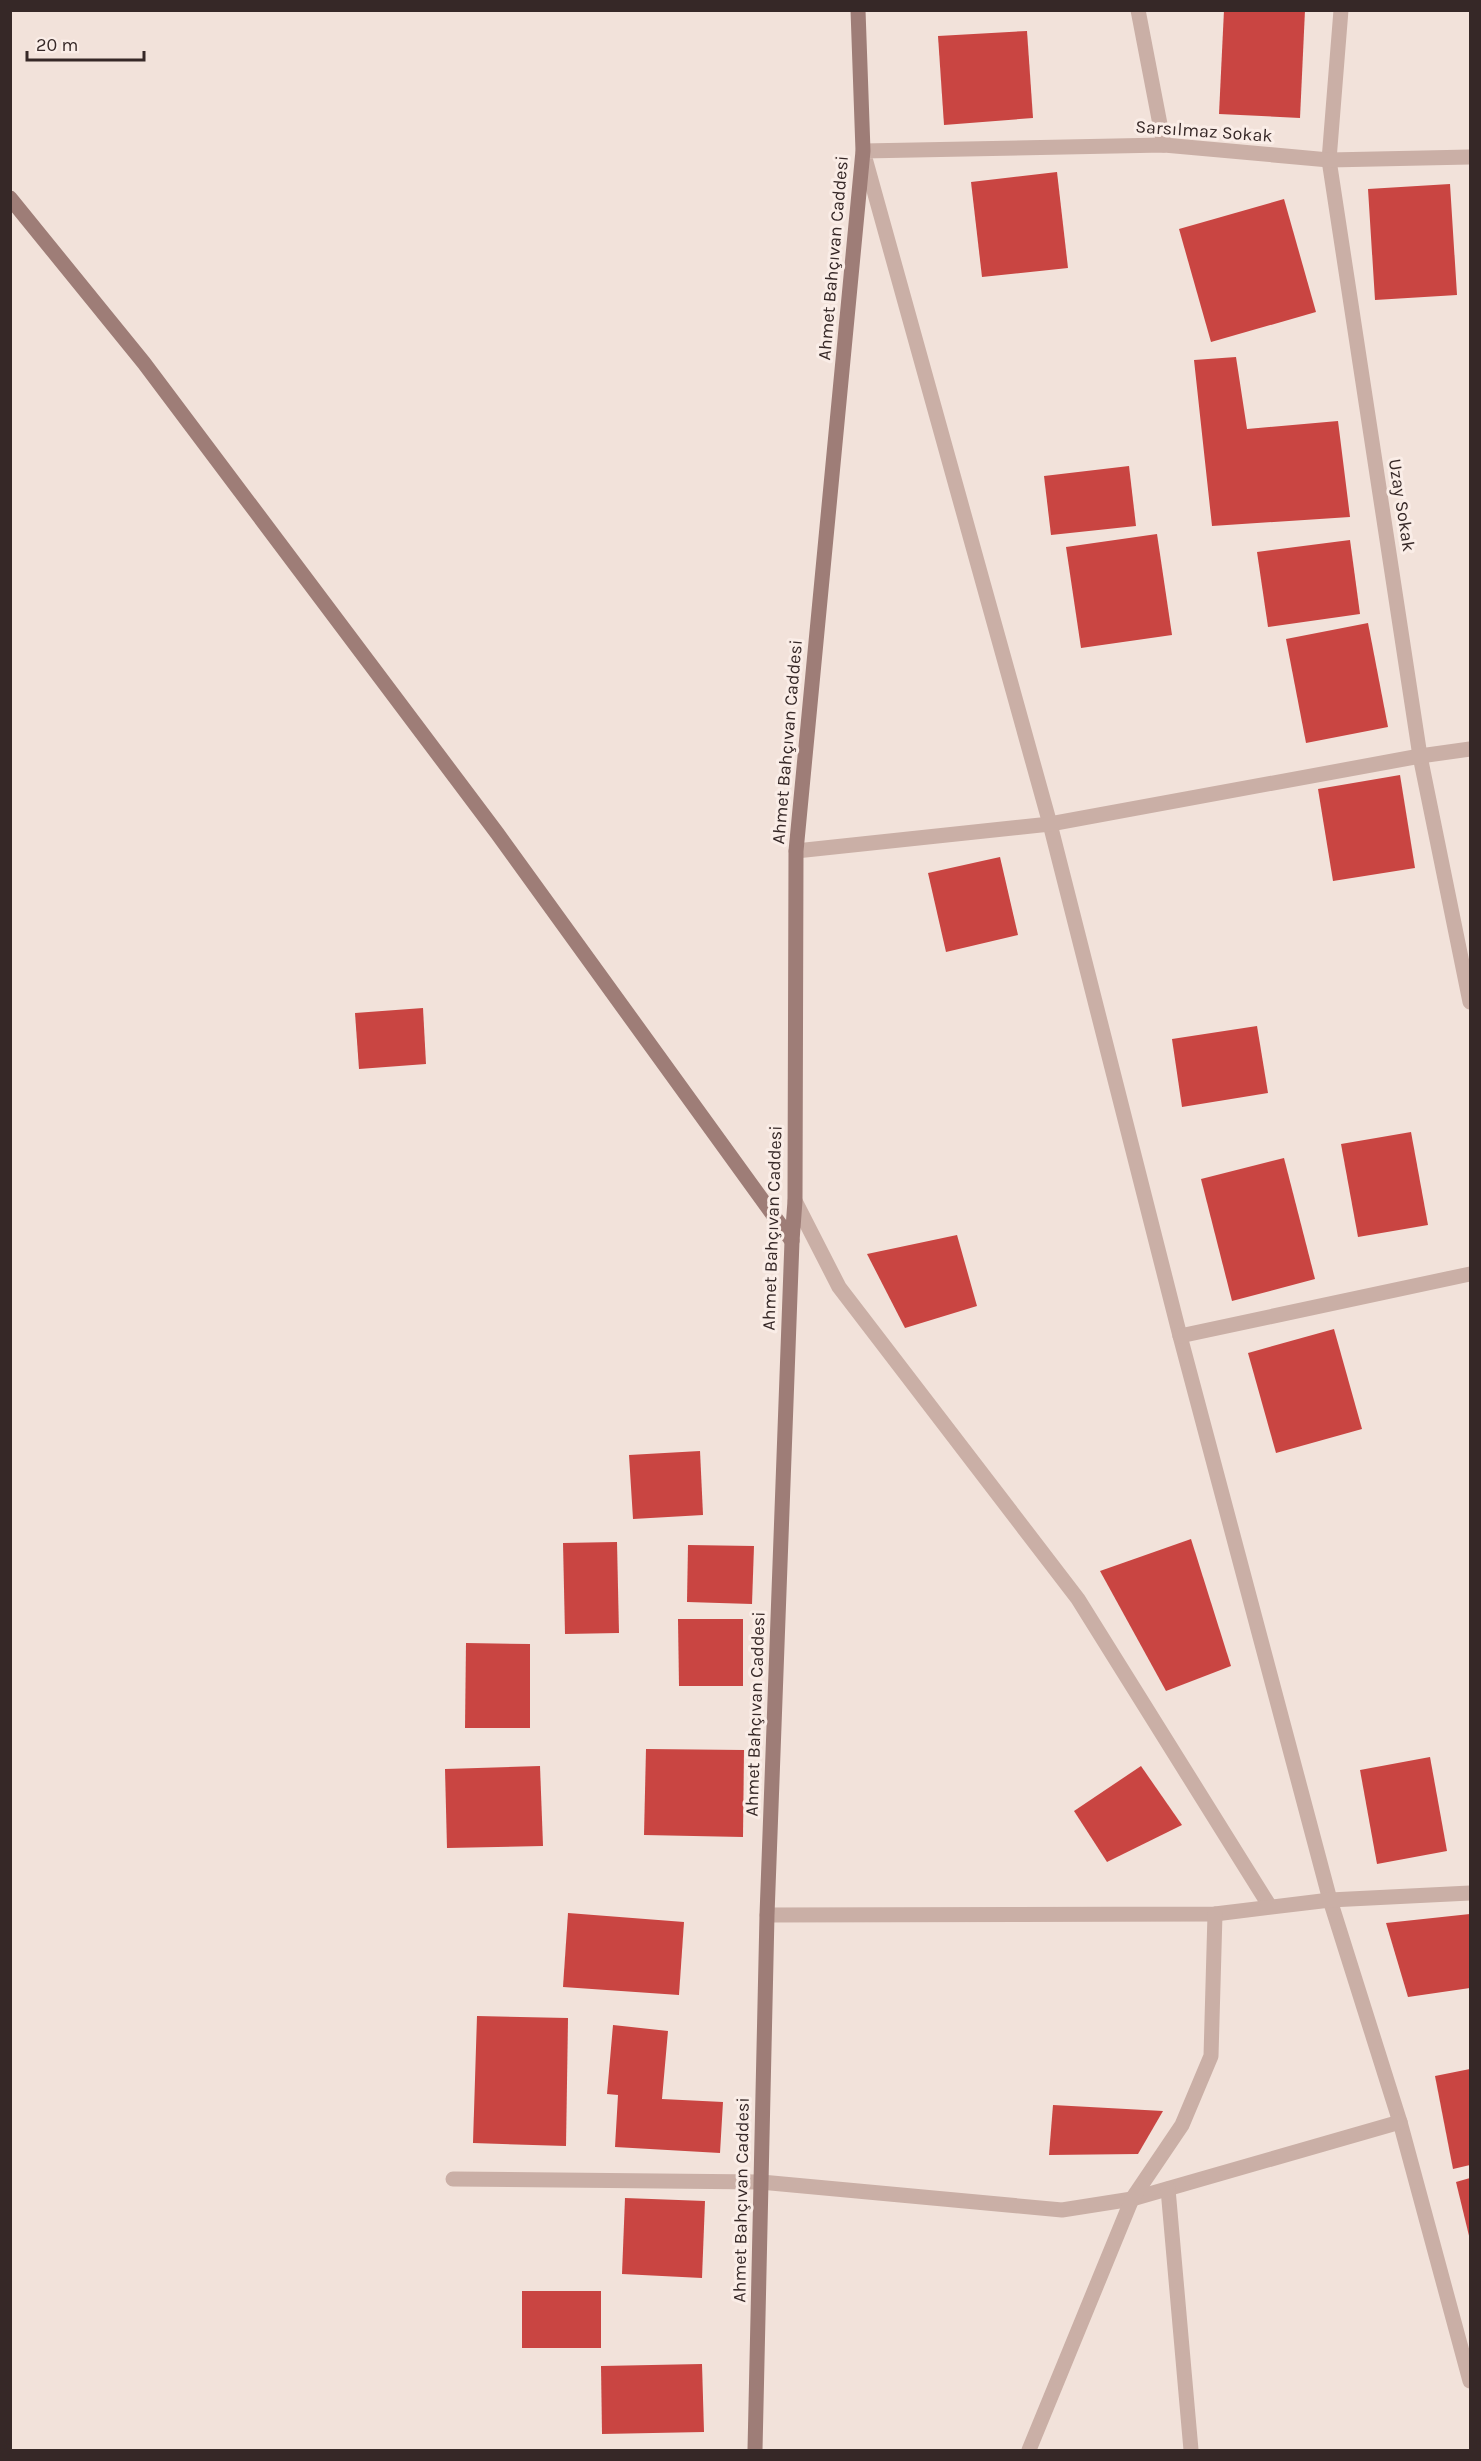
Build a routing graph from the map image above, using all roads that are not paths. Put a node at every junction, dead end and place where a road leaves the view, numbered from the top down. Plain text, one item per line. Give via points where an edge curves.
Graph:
1 (858, 10) edge
2 (1138, 10) edge
3 (1341, 10) edge
4 (1164, 145) junction
5 (863, 151) junction
6 (1470, 157) edge
7 (1329, 160) junction
8 (10, 198) edge
9 (1470, 749) edge
10 (1420, 756) junction
11 (1050, 824) junction
12 (796, 851) junction
13 (1470, 1002) edge
14 (795, 1201) junction
15 (792, 1241) junction
16 (1470, 1275) edge
17 (1180, 1336) junction
18 (1470, 1893) edge
19 (1330, 1900) junction
20 (1269, 1905) junction
21 (1215, 1914) junction
22 (767, 1915) junction
23 (1400, 2122) junction
24 (453, 2179) dead end
25 (761, 2182) junction
26 (1168, 2189) junction
27 (1132, 2199) junction
28 (1470, 2381) edge
29 (755, 2451) edge
30 (1029, 2451) edge
31 (1191, 2451) edge

1 - 5 main road, Ahmet Bahçıvan Caddesi
2 - 4 street
3 - 7 street, Uzay Sokak
4 - 5 street, Sarsılmaz Sokak
4 - 7 street, Sarsılmaz Sokak
5 - 11 street
5 - 12 main road, Ahmet Bahçıvan Caddesi
6 - 7 street, Sarsılmaz Sokak
7 - 10 street, Uzay Sokak
8 - 15 main road via 144,363 497,833
9 - 10 street
10 - 11 street
10 - 13 street, Uzay Sokak
11 - 12 street
11 - 17 street
12 - 14 main road, Ahmet Bahçıvan Caddesi
14 - 15 main road, Ahmet Bahçıvan Caddesi
14 - 20 street via 839,1287 1078,1599
15 - 22 main road, Ahmet Bahçıvan Caddesi
16 - 17 street
17 - 19 street
18 - 19 street
19 - 20 street
19 - 23 street
20 - 21 street
21 - 22 street
21 - 27 street via 1211,2056 1182,2125
22 - 25 main road, Ahmet Bahçıvan Caddesi
23 - 26 street
23 - 28 street
24 - 25 street
25 - 27 street via 1062,2210
25 - 29 main road, Ahmet Bahçıvan Caddesi
26 - 27 street
26 - 31 street
27 - 30 street

